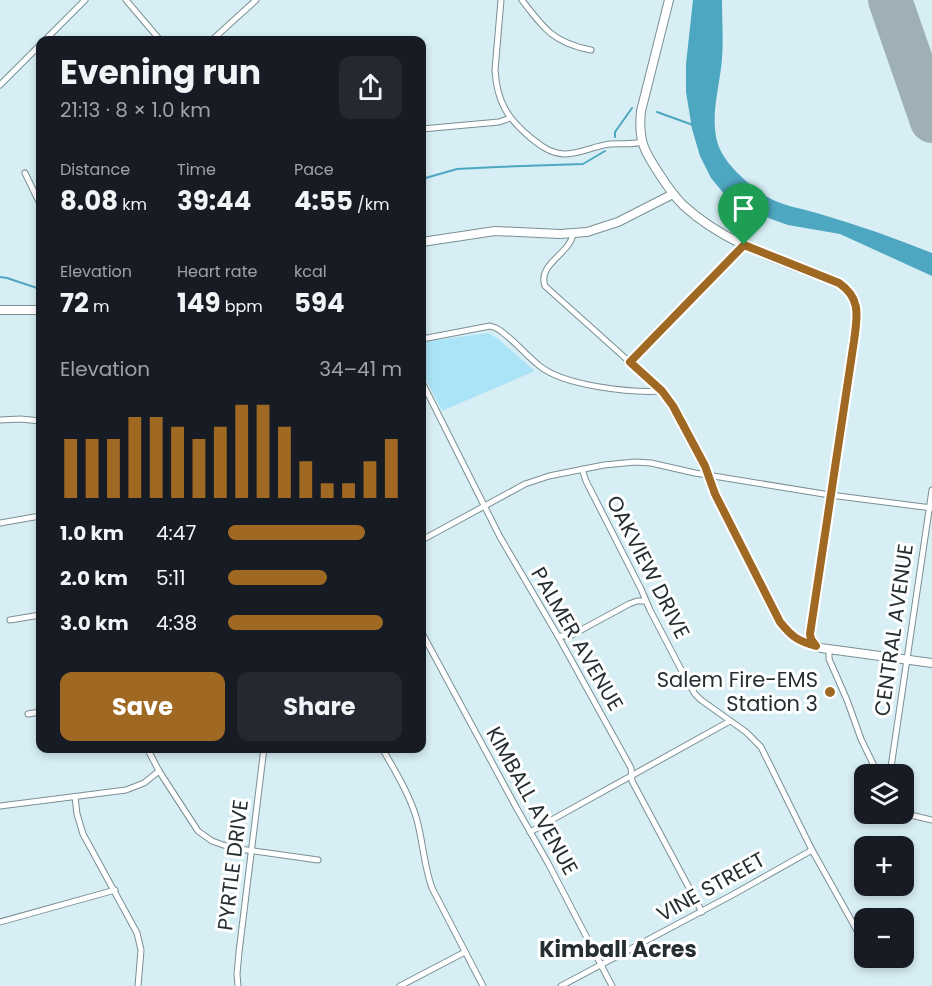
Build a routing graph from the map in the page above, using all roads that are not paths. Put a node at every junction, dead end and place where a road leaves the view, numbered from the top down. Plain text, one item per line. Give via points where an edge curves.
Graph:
1 (85, 0) edge
2 (126, 0) edge
3 (256, 0) edge
4 (501, 0) edge
5 (522, 0) edge
6 (669, 0) edge
7 (49, 36) edge
8 (157, 36) edge
9 (216, 36) edge
10 (36, 49) edge
11 (591, 50) dead end
12 (0, 85) edge
13 (510, 118) junction
14 (426, 129) edge
15 (642, 142) junction
16 (25, 173) dead end
17 (674, 194) junction
18 (36, 196) edge
19 (573, 234) junction
20 (426, 241) edge
21 (744, 245) junction
22 (0, 310) edge
23 (36, 310) edge
24 (426, 338) edge
25 (630, 362) junction
26 (426, 390) edge
27 (662, 391) junction
28 (0, 420) edge
29 (36, 421) edge
30 (582, 470) junction
31 (708, 475) junction
32 (932, 490) edge
33 (830, 495) junction
34 (484, 507) junction
35 (931, 508) edge
36 (36, 517) edge
37 (0, 523) edge
38 (426, 538) edge
39 (645, 601) junction
40 (36, 616) edge
41 (10, 620) dead end
42 (558, 636) junction
43 (426, 640) edge
44 (816, 646) junction
45 (830, 649) junction
46 (907, 660) junction
47 (932, 663) edge
48 (36, 713) edge
49 (28, 714) dead end
50 (730, 721) junction
51 (150, 753) edge
52 (263, 753) edge
53 (385, 753) edge
54 (873, 764) edge
55 (891, 764) edge
56 (159, 771) junction
57 (631, 775) junction
58 (75, 797) junction
59 (0, 806) edge
60 (914, 816) edge
61 (932, 820) edge
62 (530, 832) junction
63 (812, 850) junction
64 (252, 851) junction
65 (318, 860) dead end
66 (115, 890) junction
67 (702, 912) junction
68 (0, 922) edge
69 (854, 925) edge
70 (465, 952) junction
71 (601, 966) junction
72 (138, 986) edge
73 (238, 986) edge
74 (400, 986) edge
75 (483, 986) edge
76 (561, 986) edge
77 (612, 986) edge

1 - 7 street
2 - 8 street
3 - 9 street
4 - 13 street via 495,81
5 - 11 street via 553,36
6 - 15 street via 641,111
10 - 12 street
13 - 14 street
13 - 15 street via 540,146 553,152
15 - 17 street
16 - 18 street
17 - 19 street via 618,222
17 - 21 street via 711,227
19 - 20 street via 495,231
19 - 25 street via 543,280
21 - 25 street
21 - 33 street via 839,283 852,296 857,311 854,341
22 - 23 street
24 - 27 street via 496,328 543,369 558,376 633,391
25 - 27 street
26 - 34 street, PALMER AVENUE
27 - 31 street
28 - 29 street
30 - 31 street via 635,462
30 - 34 street via 537,479
30 - 39 street, OAKVIEW DRIVE
31 - 33 street
31 - 44 street via 780,622 799,641
32 - 35 street, CENTRAL AVENUE
33 - 35 street
33 - 44 street via 810,634
34 - 38 street
34 - 42 street, PALMER AVENUE
35 - 46 street, CENTRAL AVENUE
36 - 37 street
39 - 42 street via 637,600 570,636
39 - 50 street, OAKVIEW DRIVE via 695,694
40 - 41 street
42 - 57 street, PALMER AVENUE via 631,768
43 - 62 street, KIMBALL AVENUE
44 - 45 street
45 - 46 street
45 - 54 street via 830,659
46 - 47 street
46 - 55 street, CENTRAL AVENUE
48 - 49 street
50 - 57 street
50 - 63 street, OAKVIEW DRIVE via 761,747
51 - 56 street
52 - 64 street, PYRTLE DRIVE
53 - 70 street via 416,818 432,888
56 - 58 street via 135,788
56 - 64 street via 204,836 222,846
57 - 62 street
57 - 67 street, PALMER AVENUE
58 - 59 street
58 - 66 street via 83,834
60 - 61 street
62 - 71 street, KIMBALL AVENUE
63 - 67 street, VINE STREET
63 - 69 street, OAKVIEW DRIVE
64 - 65 street
64 - 73 street, PYRTLE DRIVE
66 - 68 street
66 - 72 street via 140,941
67 - 71 street, VINE STREET
70 - 74 street
70 - 75 street
71 - 76 street, VINE STREET
71 - 77 street, KIMBALL AVENUE

